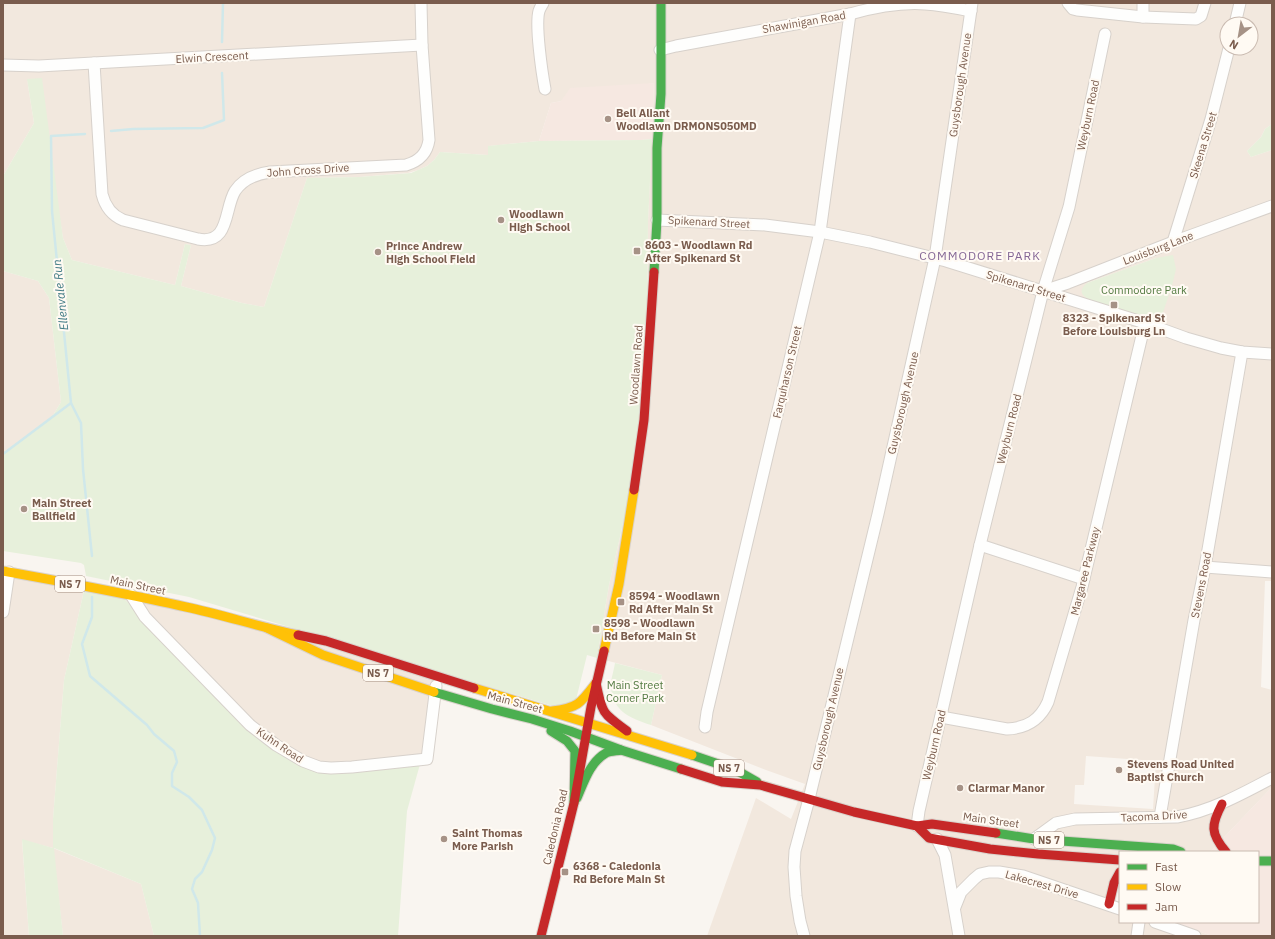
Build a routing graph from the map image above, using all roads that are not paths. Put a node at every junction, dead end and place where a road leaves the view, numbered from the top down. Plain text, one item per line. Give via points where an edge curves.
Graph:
1 (421, 3) edge
2 (543, 3) edge
3 (661, 3) edge
4 (1068, 3) edge
5 (1143, 3) edge
6 (1205, 3) edge
7 (1240, 3) edge
8 (972, 7) edge
9 (850, 14) junction
10 (1237, 16) edge
11 (1143, 17) junction
12 (1105, 34) dead end
13 (422, 46) junction
14 (660, 50) junction
15 (1227, 56) edge
16 (94, 63) junction
17 (3, 65) edge
18 (545, 89) dead end
19 (1272, 206) edge
20 (657, 220) junction
21 (820, 232) junction
22 (1173, 242) junction
23 (935, 258) junction
24 (1043, 291) junction
25 (1145, 323) junction
26 (1242, 352) junction
27 (1272, 354) edge
28 (980, 545) junction
29 (1205, 568) junction
30 (6, 571) edge
31 (1272, 572) edge
32 (1084, 579) junction
33 (131, 595) junction
34 (3, 612) edge
35 (267, 628) junction
36 (438, 677) junction
37 (596, 683) junction
38 (435, 692) junction
39 (548, 711) junction
40 (941, 717) junction
41 (532, 719) junction
42 (588, 723) junction
43 (705, 727) dead end
44 (586, 737) junction
45 (635, 737) junction
46 (621, 750) junction
47 (1272, 778) edge
48 (760, 785) junction
49 (809, 799) junction
50 (574, 803) junction
51 (1222, 804) junction
52 (1160, 817) junction
53 (918, 826) junction
54 (937, 839) junction
55 (1034, 839) junction
56 (1178, 851) edge
57 (1225, 851) edge
58 (1119, 860) edge
59 (1272, 860) edge
60 (1259, 861) edge
61 (1119, 873) edge
62 (1109, 904) junction
63 (955, 907) junction
64 (1119, 909) edge
65 (1139, 923) edge
66 (1158, 923) edge
67 (541, 936) edge
68 (804, 936) edge
69 (959, 936) edge
70 (1137, 936) edge
71 (1195, 936) edge

1 - 13 street, John Cross Drive
2 - 18 street via 538,21
3 - 14 main road, Woodlawn Road
4 - 11 street via 1077,10
5 - 11 street
6 - 11 street via 1204,11 1196,19
7 - 10 street
8 - 9 street, Shawinigan Road via 908,4 875,7
8 - 23 street, Guysborough Avenue
9 - 14 street, Shawinigan Road
9 - 21 street, Farquharson Street
12 - 24 street, Weyburn Road via 1069,206
13 - 16 street, Elwin Crescent
13 - 16 street, John Cross Drive via 429,140 427,149 420,159 406,165 257,174 239,186 222,229 217,235 206,240 123,220 107,207 102,194
14 - 20 main road, Woodlawn Road
15 - 22 street, Skeena Street via 1211,119
16 - 17 street, Elwin Crescent
19 - 22 street, Louisburg Lane
20 - 21 street, Spikenard Street via 765,225
20 - 37 main road, Woodlawn Road via 641,444 618,584
21 - 23 street, Spikenard Street
21 - 43 street, Farquharson Street
22 - 24 street, Louisburg Lane
23 - 24 street, Spikenard Street
23 - 49 street, Guysborough Avenue via 878,514
24 - 25 street, Spikenard Street
24 - 28 street, Weyburn Road
25 - 26 street, Spikenard Street via 1186,338
25 - 32 street, Margaree Parkway
26 - 27 street, Spikenard Street
26 - 29 street, Stevens Road
28 - 32 street
28 - 40 street, Weyburn Road
29 - 31 street
29 - 52 street, Stevens Road
30 - 33 main road, Main Street / NS 7
30 - 34 street
32 - 40 street, Margaree Parkway via 1048,702 1041,715 1021,728 1007,729
33 - 35 main road, Main Street / NS 7
33 - 38 street, Kuhn Road via 145,617 250,724 287,752 319,767 352,767 427,759
35 - 36 main road, Main Street / NS 7 via 326,641
35 - 38 main road, Main Street / NS 7 via 323,655
36 - 38 street, Kuhn Road
36 - 39 main road, Main Street / NS 7
37 - 39 main road via 576,706
37 - 42 main road, Woodlawn Road
37 - 45 main road via 604,712
38 - 41 main road, Main Street / NS 7
39 - 42 main road, Main Street / NS 7
40 - 53 street, Weyburn Road via 918,814
41 - 44 main road, Main Street / NS 7
41 - 50 main road via 567,741 575,751
42 - 44 main road, Caledonia Road
42 - 45 main road, Main Street / NS 7
44 - 46 main road, Main Street / NS 7
44 - 50 main road, Caledonia Road
45 - 48 main road, Main Street / NS 7 via 736,770
46 - 48 main road, Main Street / NS 7 via 722,782
46 - 50 main road via 606,754 596,761
47 - 51 street, Tacoma Drive
48 - 49 main road, Main Street / NS 7
49 - 53 main road, Main Street / NS 7
49 - 68 street, Guysborough Avenue via 795,851 794,867 796,896
50 - 67 main road, Caledonia Road
51 - 52 street, Tacoma Drive via 1191,815
51 - 57 main road via 1214,818 1213,827 1215,837
52 - 55 street, Tacoma Drive via 1065,820 1056,823
53 - 54 main road, Main Street / NS 7 via 929,838
53 - 55 main road, Main Street / NS 7 via 932,824
54 - 58 main road, Main Street / NS 7 via 990,849
54 - 63 street via 945,855
55 - 56 main road, Main Street / NS 7
59 - 60 main road
61 - 62 main road via 1113,882
62 - 63 street, Lakecrest Drive via 1023,876 989,872 980,874 961,892
62 - 64 street, Lakecrest Drive
63 - 69 street
65 - 70 street
66 - 71 street

